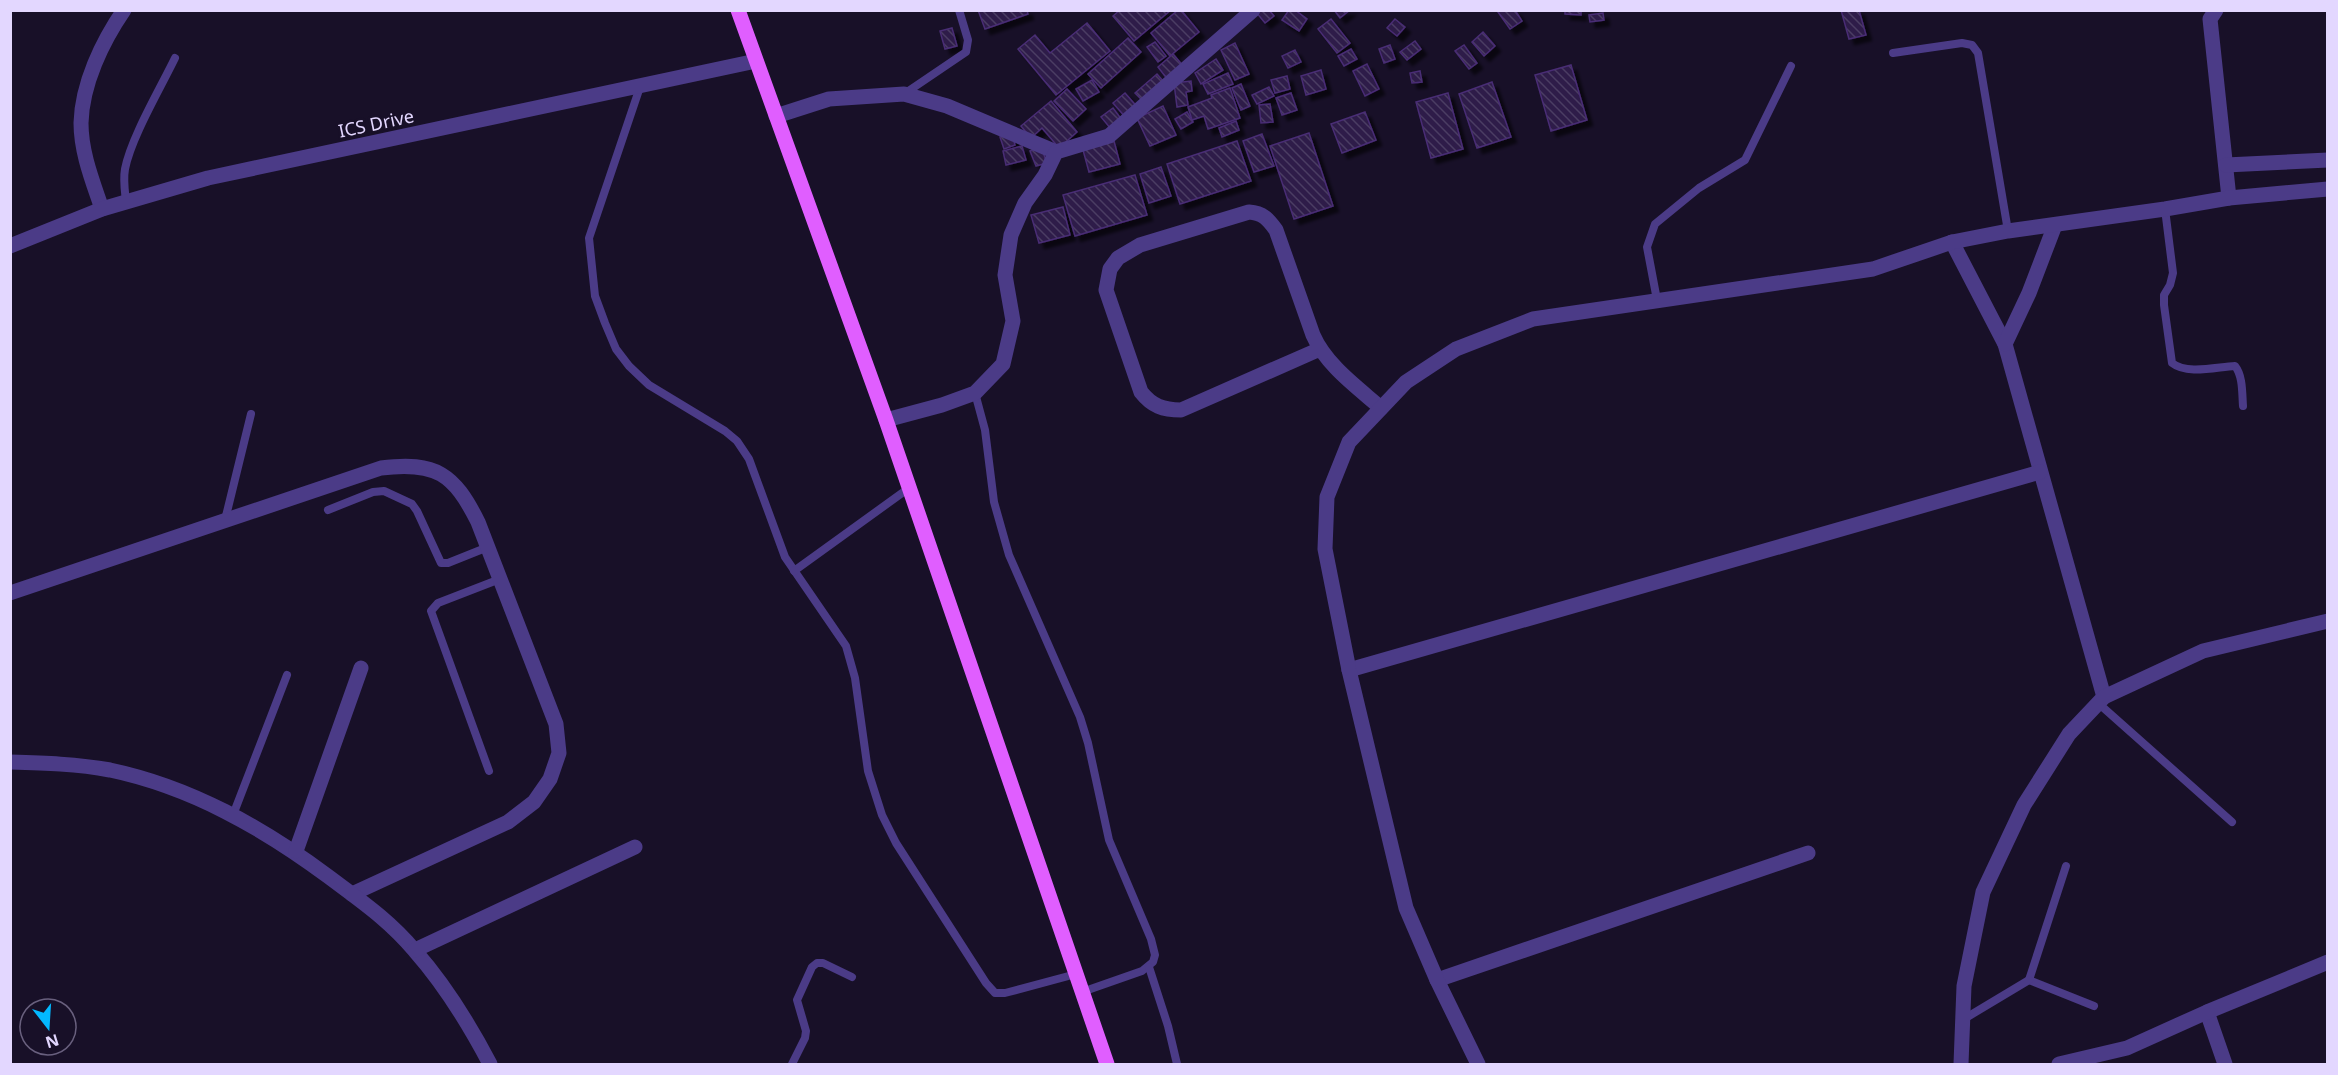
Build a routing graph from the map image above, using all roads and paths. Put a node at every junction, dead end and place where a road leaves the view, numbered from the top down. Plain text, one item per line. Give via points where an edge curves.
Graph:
1 (124, 10) edge
2 (738, 10) edge
3 (959, 10) edge
4 (1253, 10) edge
5 (2216, 10) edge
6 (1893, 53) dead end
7 (175, 58) dead end
8 (756, 62) junction
9 (1791, 66) dead end
10 (640, 87) junction
11 (903, 94) junction
12 (776, 116) junction
13 (1056, 152) junction
14 (2328, 160) edge
15 (2226, 165) junction
16 (2328, 189) edge
17 (2229, 198) junction
18 (126, 202) junction
19 (102, 209) junction
20 (2165, 209) junction
21 (2055, 225) junction
22 (2008, 231) junction
23 (1952, 242) junction
24 (10, 246) edge
25 (1657, 300) junction
26 (2006, 344) junction
27 (1320, 350) junction
28 (975, 393) junction
29 (2243, 406) dead end
30 (1381, 408) junction
31 (251, 414) dead end
32 (886, 420) junction
33 (2040, 472) junction
34 (909, 488) junction
35 (328, 510) dead end
36 (225, 520) junction
37 (488, 547) junction
38 (794, 571) junction
39 (500, 579) junction
40 (10, 593) edge
41 (2328, 621) edge
42 (361, 668) dead end
43 (1349, 670) junction
44 (287, 675) dead end
45 (2101, 700) junction
46 (10, 762) edge
47 (489, 771) dead end
48 (233, 815) junction
49 (2232, 822) dead end
50 (635, 847) dead end
51 (296, 851) junction
52 (1808, 853) dead end
53 (2066, 866) dead end
54 (352, 894) junction
55 (415, 950) junction
56 (2328, 962) edge
57 (1149, 967) junction
58 (1076, 974) junction
59 (852, 977) dead end
60 (1437, 980) junction
61 (2029, 980) junction
62 (1082, 992) junction
63 (2094, 1006) dead end
64 (2208, 1012) junction
65 (1964, 1019) junction
66 (2104, 1060) edge
67 (490, 1065) edge
68 (792, 1065) edge
69 (1107, 1065) edge
70 (1177, 1065) edge
71 (1478, 1065) edge
72 (1961, 1065) edge
73 (2059, 1065) edge
74 (2225, 1065) edge

1 - 19 street via 108,33 88,83 81,123 86,160
2 - 8 main road
3 - 11 lane via 968,40 966,52
4 - 13 street via 1109,136
5 - 15 street via 2210,19
6 - 22 lane via 1962,43 1972,45 1978,52
7 - 18 lane via 126,165
8 - 10 street, ICS Drive
8 - 12 main road
9 - 25 lane via 1745,160 1699,188 1655,224 1647,247
10 - 18 street, ICS Drive via 208,178
10 - 38 lane via 589,238 596,296 616,349 629,366 650,385 737,441 749,459 777,538
11 - 12 street via 829,99
11 - 13 street via 946,106
12 - 32 main road
13 - 28 street via 1011,235 1005,275 1012,321 1003,364
14 - 15 street
15 - 17 street
16 - 17 street
17 - 20 street
18 - 19 street, ICS Drive
19 - 24 street, ICS Drive
20 - 21 street
20 - 29 lane via 2173,273 2164,305 2172,363 2189,369 2235,366 2241,380
21 - 22 street
21 - 26 street
22 - 23 street
23 - 25 street via 1873,269
23 - 26 street
25 - 30 street via 1533,319 1455,349 1406,382
26 - 33 street
27 - 27 street via 1180,410 1158,407 1141,392 1106,290 1110,269 1118,258 1140,245 1249,212 1259,213 1276,230
27 - 30 street
28 - 32 street
28 - 57 lane via 985,430 998,521 1083,726 1109,840 1153,947
30 - 43 street via 1349,442 1327,497 1325,549
31 - 36 lane
32 - 34 main road
33 - 43 street
33 - 45 street
34 - 38 lane
34 - 58 main road
35 - 37 lane via 384,491 412,504 441,563
36 - 37 street via 381,468 405,465 429,468 450,480 465,496
36 - 40 street
37 - 39 street
38 - 58 lane via 846,646 855,678 868,771 882,815 986,983 995,993 1005,993
39 - 47 lane via 438,603 431,611
39 - 54 street via 556,724 559,753 550,779 534,802 508,822
41 - 45 street via 2203,651
42 - 51 street
43 - 60 street via 1406,908
44 - 48 lane
45 - 49 lane
45 - 65 street via 2069,734 2024,805 1983,892 1964,986
46 - 48 street via 110,770 165,785
48 - 51 street
50 - 55 street
51 - 54 street
52 - 60 street
53 - 61 lane
54 - 55 street via 377,911
55 - 67 street via 474,1033
56 - 64 street
57 - 62 lane
57 - 70 lane
58 - 62 main road
59 - 68 lane via 823,963 812,967 797,1000 805,1038
60 - 71 street
61 - 63 lane
61 - 65 lane
62 - 69 main road
64 - 66 street
64 - 74 street
65 - 72 street
66 - 73 street

